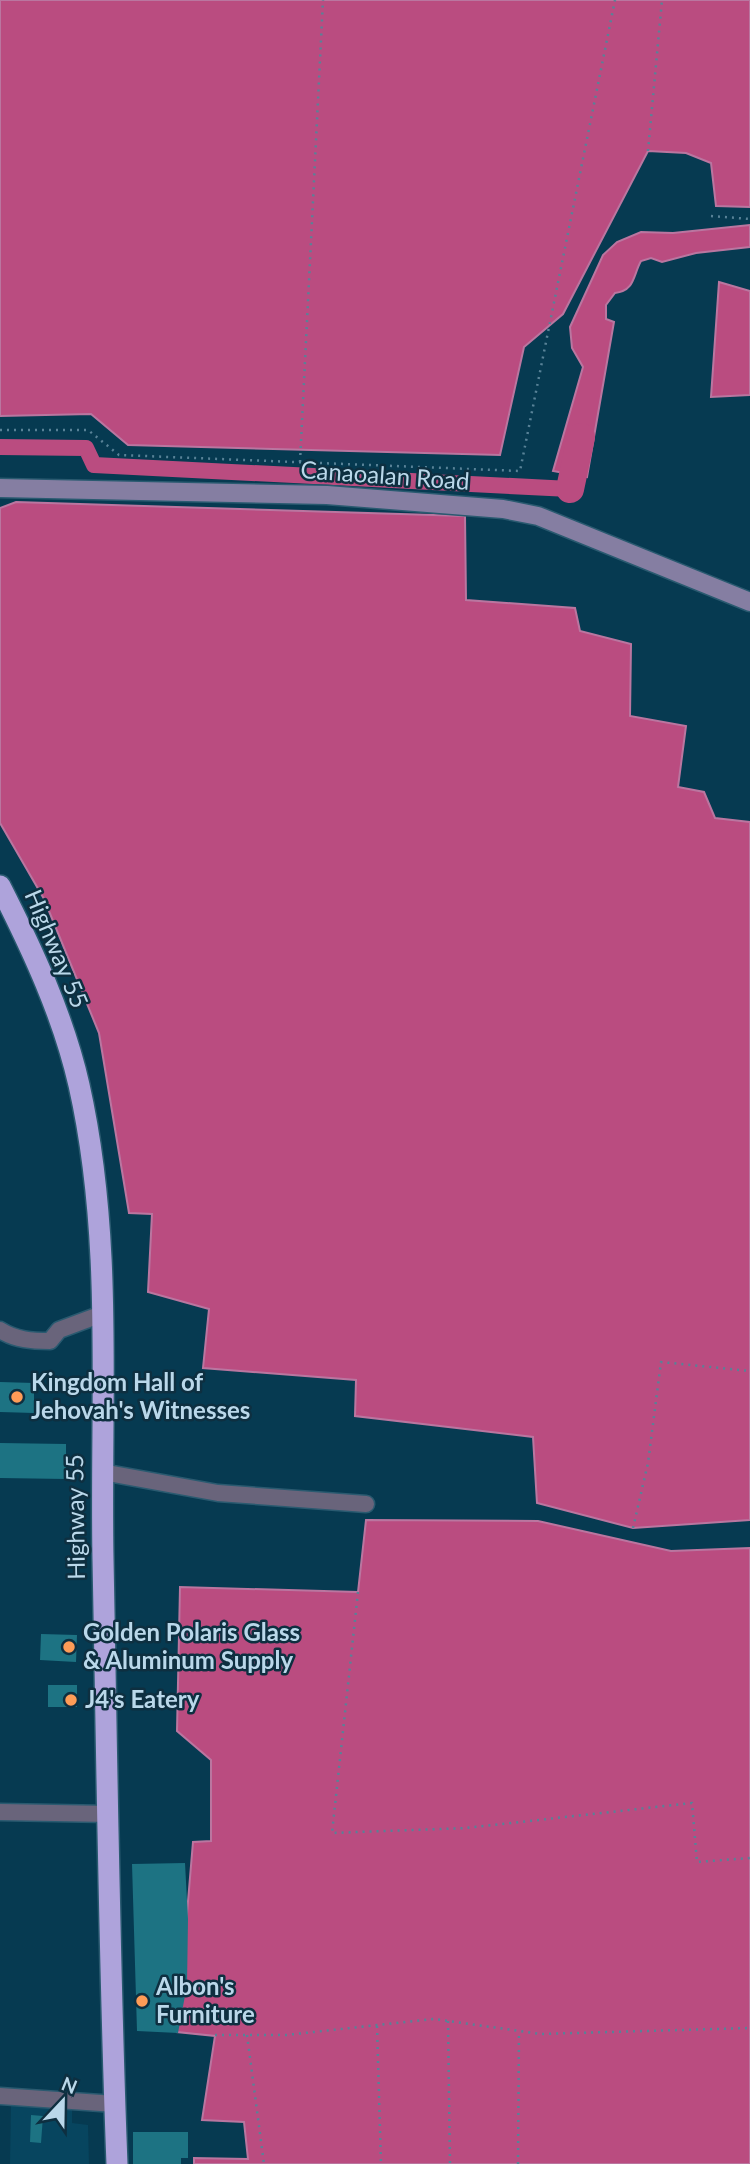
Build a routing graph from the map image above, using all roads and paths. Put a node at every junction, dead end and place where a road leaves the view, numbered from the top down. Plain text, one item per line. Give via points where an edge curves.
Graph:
1 (323, 0) edge
2 (615, 0) edge
3 (662, 0) edge
4 (648, 151) dead end
5 (711, 216) dead end
6 (750, 219) edge
7 (0, 429) edge
8 (300, 462) junction
9 (0, 488) edge
10 (750, 602) edge
11 (0, 886) edge
12 (102, 1314) junction
13 (0, 1330) edge
14 (750, 1371) edge
15 (102, 1472) junction
16 (366, 1504) dead end
17 (633, 1528) dead end
18 (358, 1592) dead end
19 (0, 1812) edge
20 (109, 1814) junction
21 (750, 1858) edge
22 (448, 2021) junction
23 (377, 2026) junction
24 (750, 2028) edge
25 (519, 2031) junction
26 (215, 2035) dead end
27 (247, 2035) junction
28 (0, 2096) edge
29 (115, 2104) junction
30 (117, 2164) edge
31 (264, 2164) edge
32 (381, 2164) edge
33 (450, 2164) edge
34 (518, 2164) edge

1 - 8 path
2 - 8 path via 520,471
3 - 4 path
5 - 6 path
7 - 8 path via 88,430 119,455
9 - 10 street, Canaoalan Road via 327,495 503,509 538,516
11 - 12 highway, Highway 55 via 35,956 79,1084 100,1224
12 - 13 street via 59,1330 50,1341 28,1341
12 - 15 highway, Highway 55
14 - 17 path via 661,1362 648,1463
15 - 16 street via 218,1493
15 - 20 highway, Highway 55
18 - 21 path via 332,1833 466,1828 692,1804 697,1862
19 - 20 street
20 - 29 highway, Highway 55
22 - 23 path
22 - 25 path
22 - 33 path
23 - 27 path
23 - 32 path
24 - 25 path
25 - 34 path
26 - 27 path
27 - 31 path
28 - 29 street
29 - 30 highway, Highway 55

